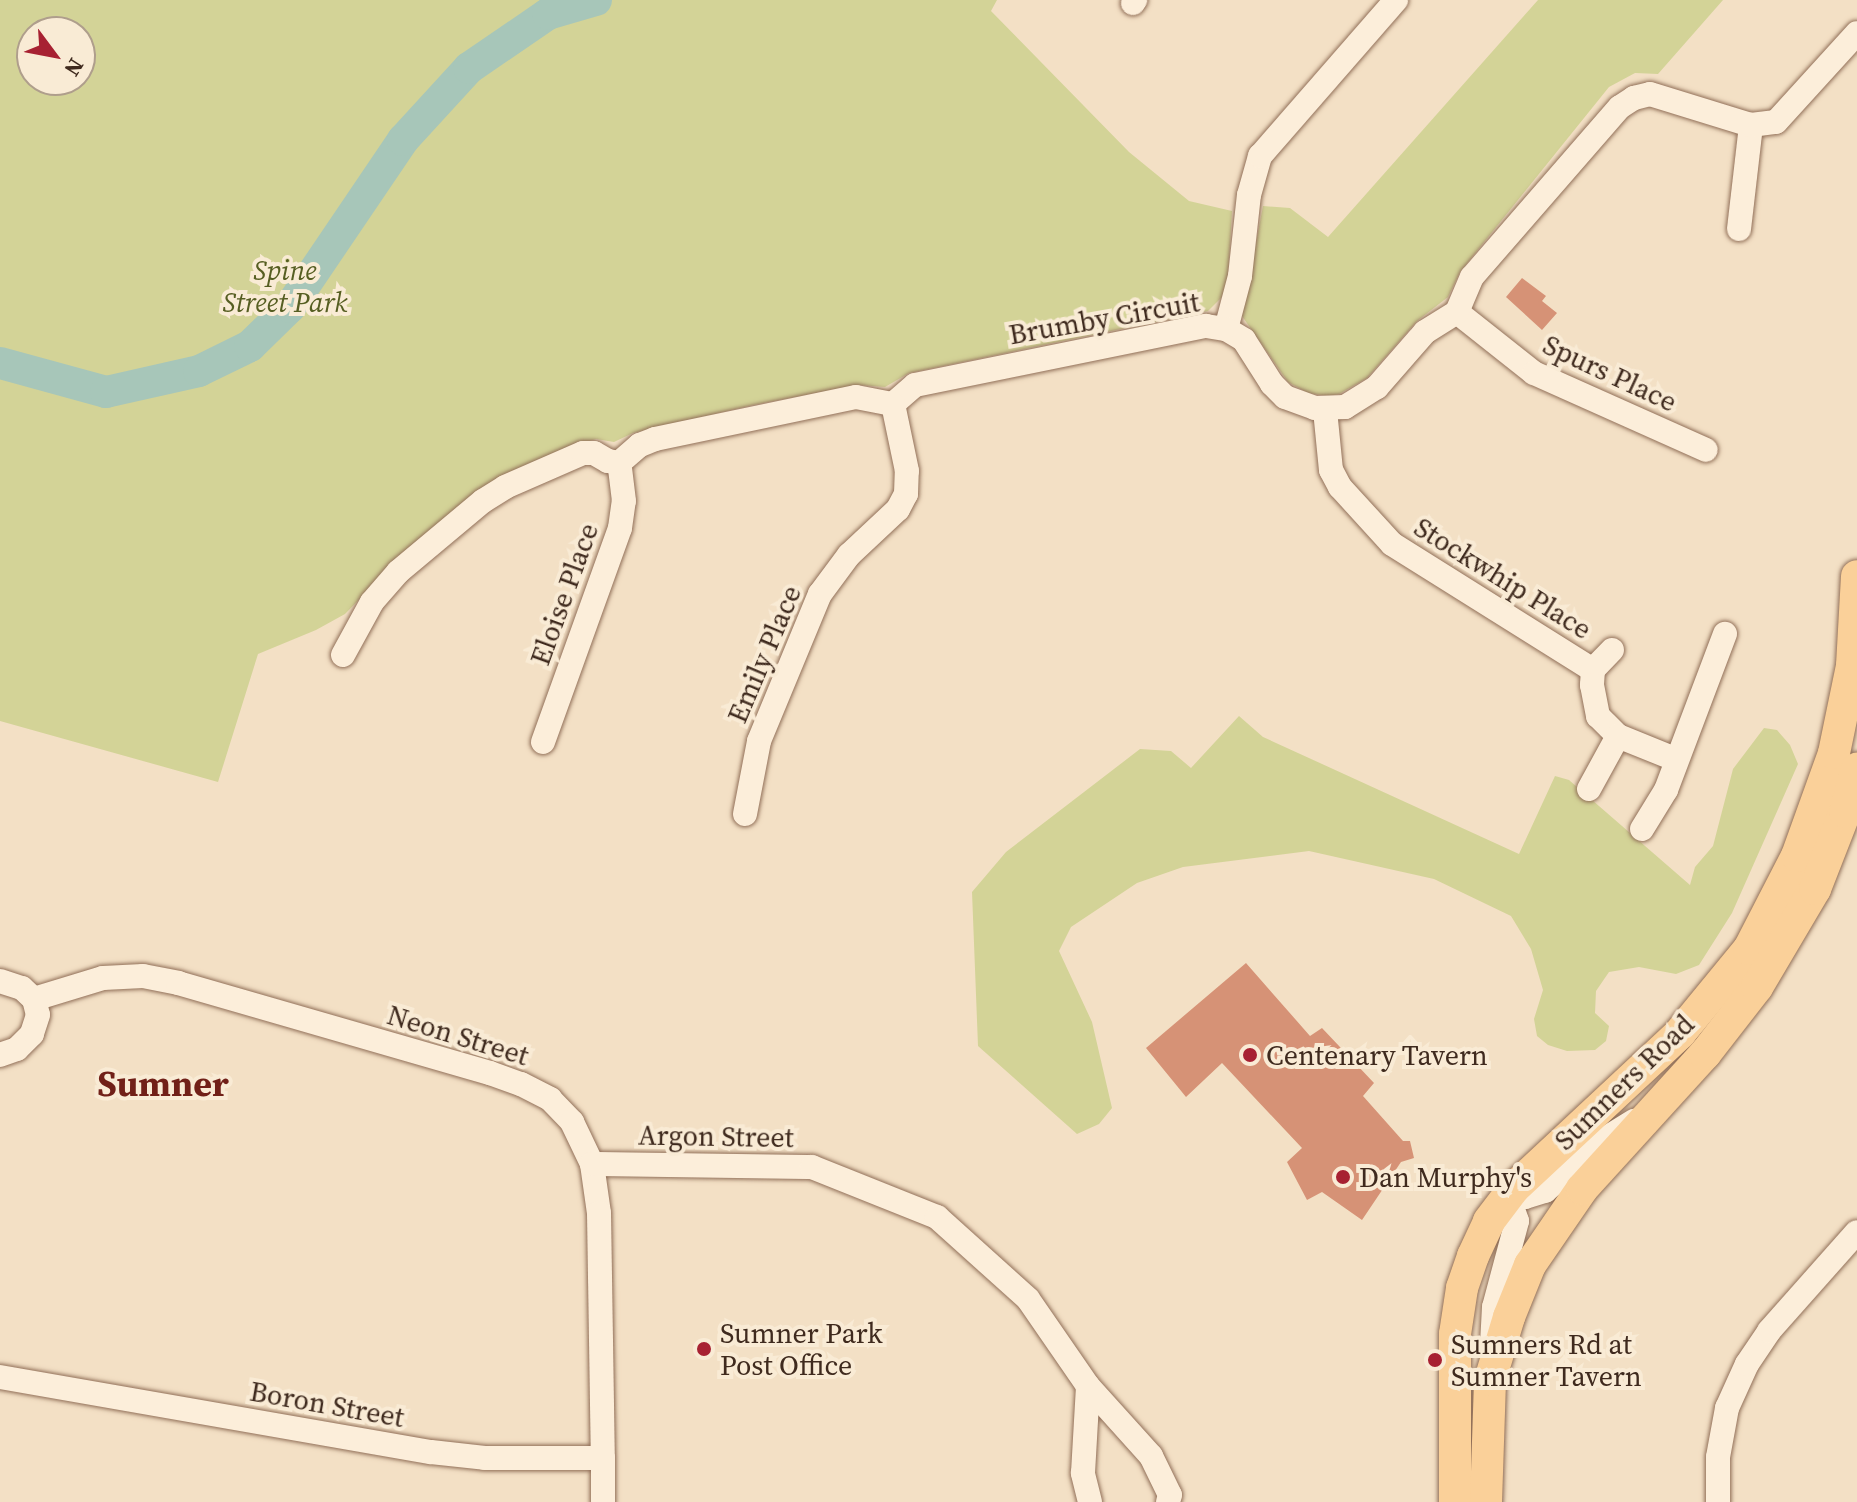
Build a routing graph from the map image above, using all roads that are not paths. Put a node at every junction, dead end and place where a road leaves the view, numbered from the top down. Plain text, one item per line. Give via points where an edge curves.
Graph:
1 (1396, 0) edge
2 (1857, 33) edge
3 (1751, 125) junction
4 (1739, 229) dead end
5 (1457, 312) junction
6 (1226, 329) junction
7 (893, 404) junction
8 (1325, 410) junction
9 (1706, 450) dead end
10 (619, 463) junction
11 (1857, 576) edge
12 (1725, 634) dead end
13 (1612, 650) dead end
14 (343, 655) dead end
15 (1593, 670) junction
16 (1618, 736) junction
17 (543, 742) dead end
18 (1675, 759) junction
19 (1857, 769) edge
20 (1589, 789) dead end
21 (745, 814) dead end
22 (1642, 829) dead end
23 (0, 981) edge
24 (34, 999) junction
25 (0, 1055) edge
26 (1656, 1107) junction
27 (592, 1164) junction
28 (1508, 1195) junction
29 (1857, 1232) edge
30 (0, 1377) edge
31 (1490, 1380) junction
32 (1088, 1386) junction
33 (603, 1458) junction
34 (603, 1502) edge
35 (1090, 1502) edge
36 (1168, 1502) edge
37 (1455, 1502) edge
38 (1486, 1502) edge
39 (1718, 1502) edge

1 - 6 street via 1260,156
2 - 3 street via 1776,122
3 - 4 street
3 - 5 street via 1650,94 1634,98 1620,107 1472,277
5 - 8 street via 1425,332 1361,400
5 - 9 street, Spurs Place via 1534,373
6 - 7 street, Brumby Circuit via 1188,328 915,385
6 - 8 street, Brumby Circuit via 1244,340 1285,397
7 - 10 street via 856,397 655,439
7 - 21 street, Emily Place via 907,471 906,494 820,594 759,741
8 - 15 street, Stockwhip Place via 1331,470 1392,544
10 - 14 street via 583,453 483,501 385,584
10 - 17 street, Eloise Place via 624,501 620,528
11 - 28 main road, Sumners Road via 1852,666 1834,753 1797,856 1749,949 1671,1043
12 - 18 street
13 - 15 street, Stockwhip Place
15 - 16 street, Stockwhip Place via 1598,716
16 - 18 street
16 - 20 street
18 - 22 street via 1666,790
19 - 26 main road, Sumners Road via 1815,889 1782,947 1705,1054
23 - 24 street via 22,988
24 - 25 street via 38,1015 32,1034 17,1049
24 - 27 street, Neon Street via 103,978 143,976 490,1073 550,1099 572,1122
26 - 28 street via 1600,1142 1545,1191
26 - 31 main road, Sumners Road via 1582,1189 1542,1244 1520,1285
27 - 32 street, Argon Street via 812,1167 937,1217 1028,1299
27 - 33 street, Neon Street via 599,1213
28 - 31 street via 1517,1221 1494,1307
28 - 37 main road, Sumners Road via 1489,1221 1462,1288 1455,1334
29 - 39 street via 1769,1331 1747,1364 1727,1408 1718,1457
30 - 33 street, Boron Street via 431,1452 485,1458
31 - 38 main road, Sumners Road
32 - 35 street via 1083,1473
32 - 36 street, Argon Street via 1151,1456 1170,1495
33 - 34 street

